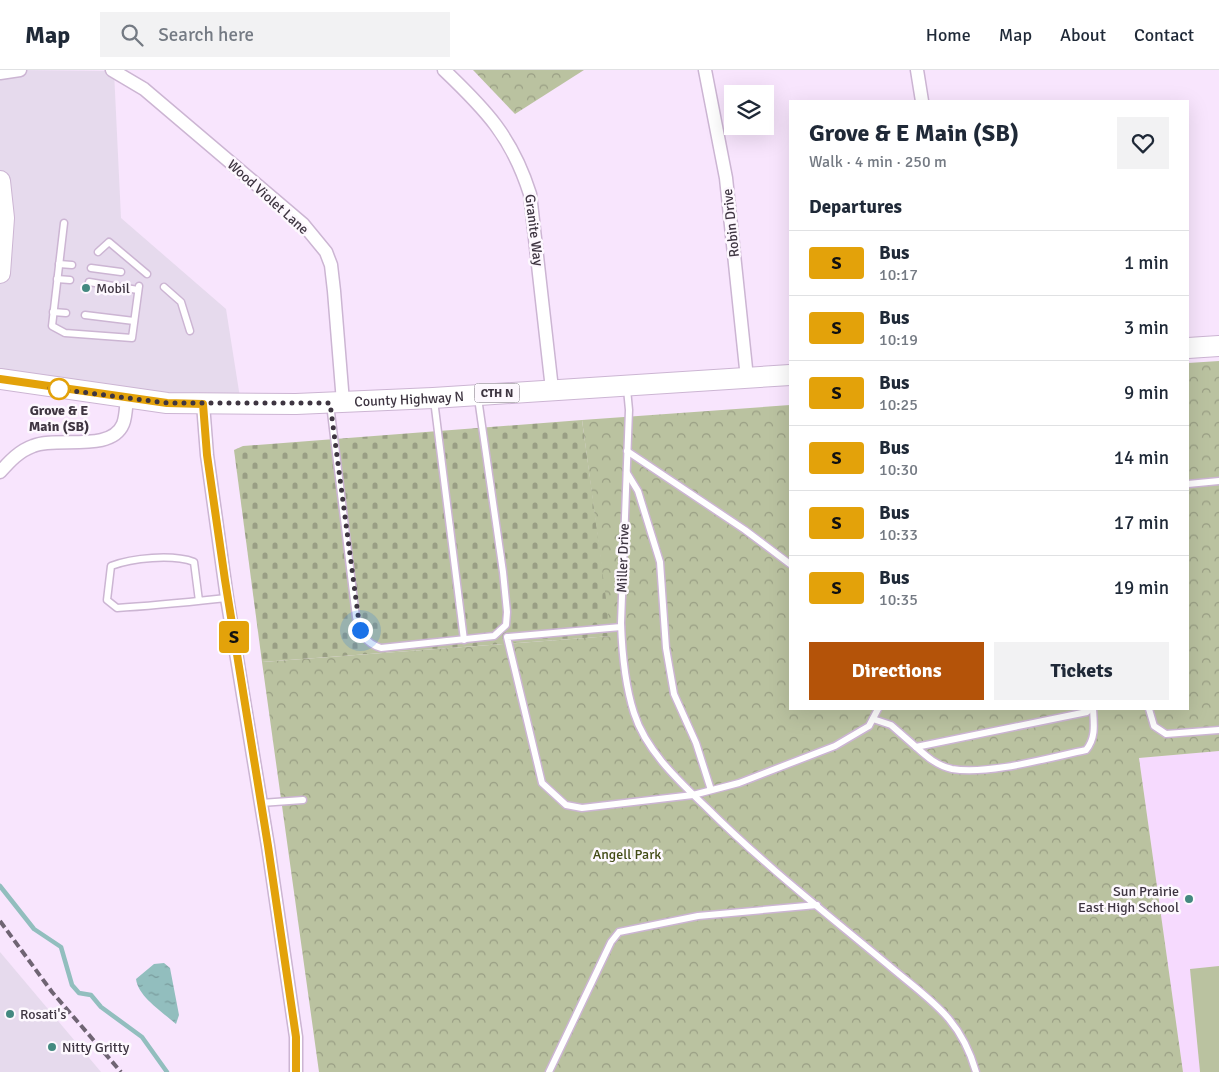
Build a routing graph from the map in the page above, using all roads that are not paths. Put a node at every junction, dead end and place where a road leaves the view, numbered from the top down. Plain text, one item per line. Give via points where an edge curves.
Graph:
1 (20, 70) edge
2 (112, 70) edge
3 (444, 70) edge
4 (705, 70) edge
5 (918, 70) edge
6 (0, 73) edge
7 (922, 100) edge
8 (0, 181) edge
9 (64, 223) dead end
10 (98, 252) dead end
11 (59, 264) junction
12 (72, 266) dead end
13 (91, 268) dead end
14 (121, 272) dead end
15 (0, 273) edge
16 (147, 274) dead end
17 (57, 279) junction
18 (70, 280) dead end
19 (89, 282) dead end
20 (164, 287) dead end
21 (53, 312) junction
22 (66, 313) dead end
23 (85, 315) dead end
24 (134, 321) junction
25 (190, 331) dead end
26 (1219, 346) edge
27 (1189, 348) edge
28 (789, 375) edge
29 (747, 378) junction
30 (0, 379) edge
31 (626, 385) junction
32 (552, 390) junction
33 (478, 394) junction
34 (127, 398) junction
35 (433, 398) junction
36 (336, 402) junction
37 (203, 404) junction
38 (627, 451) junction
39 (0, 472) edge
40 (626, 472) junction
41 (1219, 481) edge
42 (1189, 484) edge
43 (789, 563) edge
44 (227, 598) junction
45 (199, 601) junction
46 (621, 627) junction
47 (464, 640) junction
48 (878, 710) edge
49 (1091, 710) edge
50 (1092, 710) edge
51 (1149, 710) edge
52 (873, 719) junction
53 (1219, 730) edge
54 (916, 747) junction
55 (711, 790) junction
56 (693, 795) junction
57 (304, 800) dead end
58 (261, 803) junction
59 (817, 905) junction
60 (296, 1072) edge
61 (549, 1072) edge
62 (976, 1072) edge

1 - 6 street
2 - 36 street, Wood Violet Lane via 144,89 295,218 326,252 333,283
3 - 32 street, Granite Way via 498,125 522,170 530,194
4 - 29 street, Robin Drive via 726,178
5 - 7 street
8 - 15 main road via 4,218
9 - 11 lane
10 - 16 lane via 109,242
11 - 12 lane
11 - 17 lane
13 - 14 lane
17 - 18 lane
17 - 21 lane
19 - 24 lane via 138,288
20 - 25 lane via 181,302
21 - 22 lane
21 - 24 lane via 52,326 65,333 132,338
23 - 24 lane
26 - 27 main road
28 - 29 main road, County Highway N / CTH N
29 - 31 main road, County Highway N / CTH N
30 - 34 main road, County Highway N / CTH N
31 - 32 main road, County Highway N / CTH N
31 - 38 lane, Miller Drive via 629,410
32 - 33 main road, County Highway N / CTH N
33 - 35 main road, County Highway N / CTH N
33 - 47 lane via 508,612 506,625 500,633
34 - 37 main road, County Highway N / CTH N
34 - 39 street via 124,423 108,440 35,445 19,453
35 - 36 main road, County Highway N / CTH N
35 - 47 lane
36 - 37 main road, County Highway N / CTH N
36 - 47 lane via 352,589 360,630 366,641 381,648
37 - 44 street
38 - 40 lane, Miller Drive
38 - 43 lane
40 - 46 lane, Miller Drive
40 - 55 lane via 638,491 660,562 666,648 674,694 696,743
41 - 42 lane
44 - 45 lane
44 - 58 street
45 - 45 lane via 116,608 107,600 111,566 127,560 184,558 194,562
46 - 56 lane, Miller Drive via 634,714 652,748
46 - 56 lane via 507,637 542,783 566,805 582,808
48 - 52 lane
49 - 54 lane
50 - 54 lane via 1094,732 1092,744 1086,750 999,768 951,769 931,760
51 - 53 lane via 1154,726 1166,734
52 - 54 lane via 891,725
52 - 55 lane via 869,726 835,746 785,767
55 - 56 lane
56 - 59 lane, Miller Drive via 737,839
57 - 58 lane
58 - 60 street via 296,1037
59 - 61 lane via 698,916 619,932 611,942
59 - 62 lane, Miller Drive via 946,1013 970,1052

